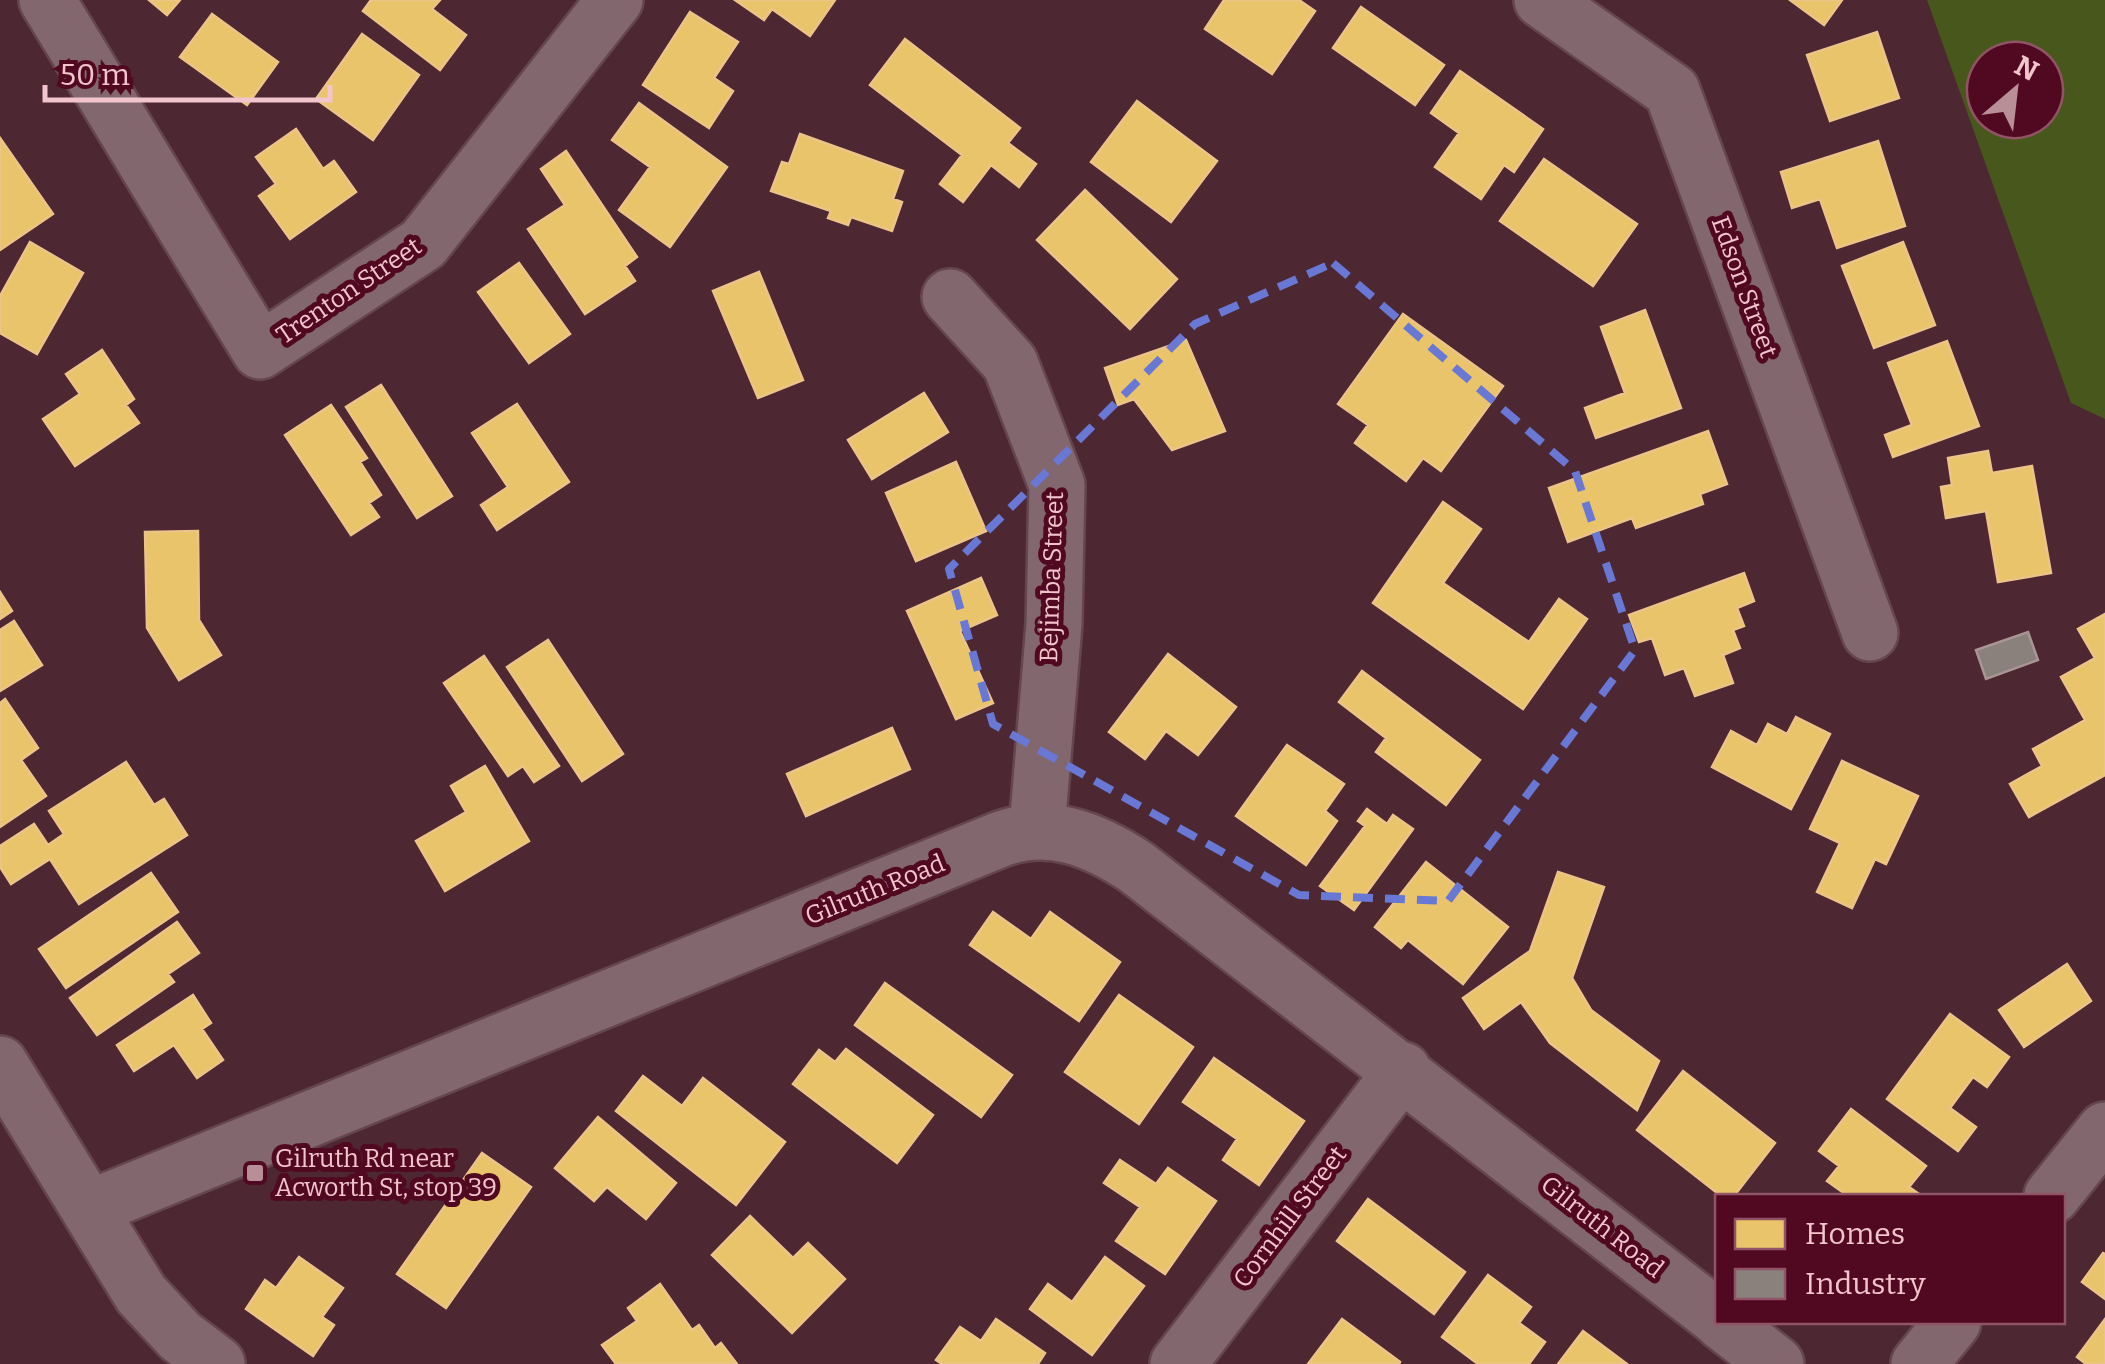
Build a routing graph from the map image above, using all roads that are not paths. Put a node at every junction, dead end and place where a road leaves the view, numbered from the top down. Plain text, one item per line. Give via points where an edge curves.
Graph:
1 (47, 0) edge
2 (615, 0) edge
3 (1542, 0) edge
4 (950, 297) dead end
5 (1870, 632) dead end
6 (1037, 829) junction
7 (0, 1064) edge
8 (1403, 1070) junction
9 (2105, 1130) edge
10 (2054, 1194) edge
11 (90, 1208) junction
12 (1715, 1316) edge
13 (1725, 1324) edge
14 (1951, 1324) edge
15 (217, 1364) edge
16 (1178, 1364) edge
17 (1776, 1364) edge
18 (1920, 1364) edge

1 - 2 street, Trenton Street via 260,351 422,244
3 - 5 street, Edson Street via 1672,91
4 - 6 street, Bejimba Street via 1010,363 1057,485 1054,624
6 - 8 street, Gilruth Road via 1115,853
6 - 11 street, Gilruth Road
7 - 11 street
8 - 12 street, Gilruth Road
8 - 16 street, Cornhill Street
9 - 10 street
11 - 15 street via 141,1294
13 - 17 street, Gilruth Road
14 - 18 street

